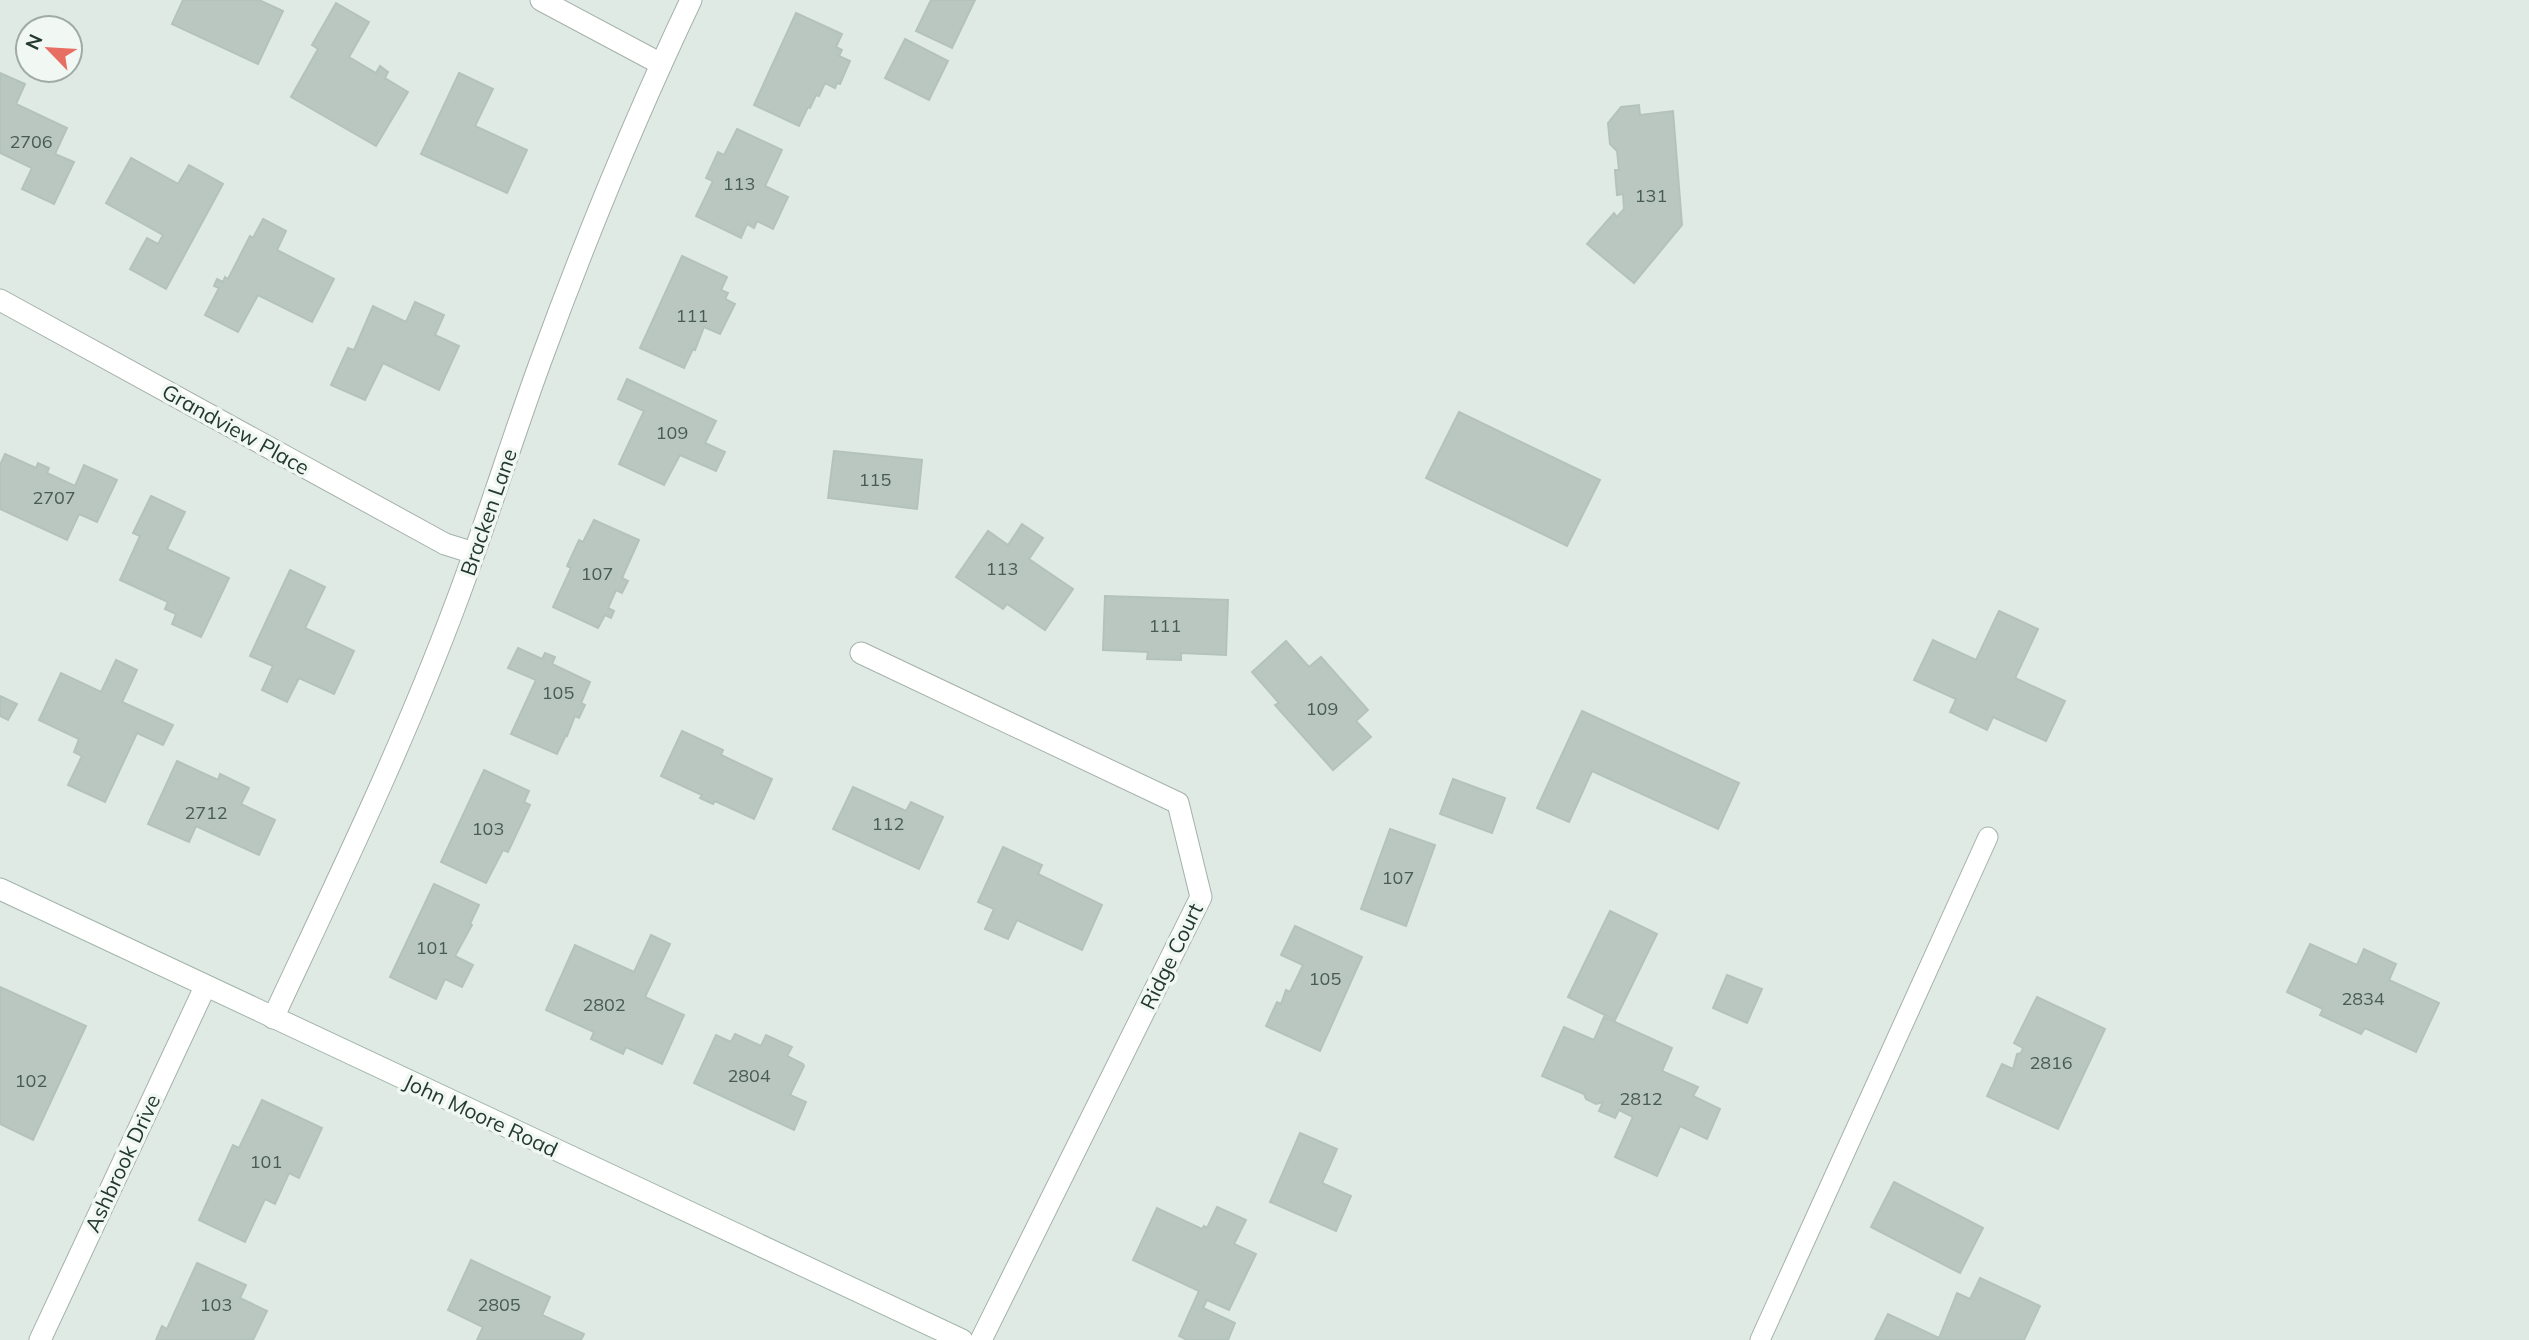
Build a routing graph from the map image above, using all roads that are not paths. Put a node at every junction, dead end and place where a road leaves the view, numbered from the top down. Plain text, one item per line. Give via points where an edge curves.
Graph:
1 (541, 0) edge
2 (691, 0) edge
3 (661, 64) junction
4 (0, 300) edge
5 (474, 553) junction
6 (861, 653) dead end
7 (1988, 837) dead end
8 (0, 889) edge
9 (205, 987) junction
10 (273, 1018) junction
11 (40, 1340) edge
12 (962, 1340) edge
13 (981, 1340) edge
14 (1760, 1340) edge

1 - 3 street
2 - 3 street, Bracken Lane
3 - 5 street, Bracken Lane via 540,362
4 - 5 street, Grandview Place via 445,544
5 - 10 street, Bracken Lane via 393,758
6 - 13 street, Ridge Court via 1178,803 1201,897
7 - 14 lane
8 - 9 street, John Moore Road
9 - 10 street, John Moore Road
9 - 11 street, Ashbrook Drive
10 - 12 street, John Moore Road

